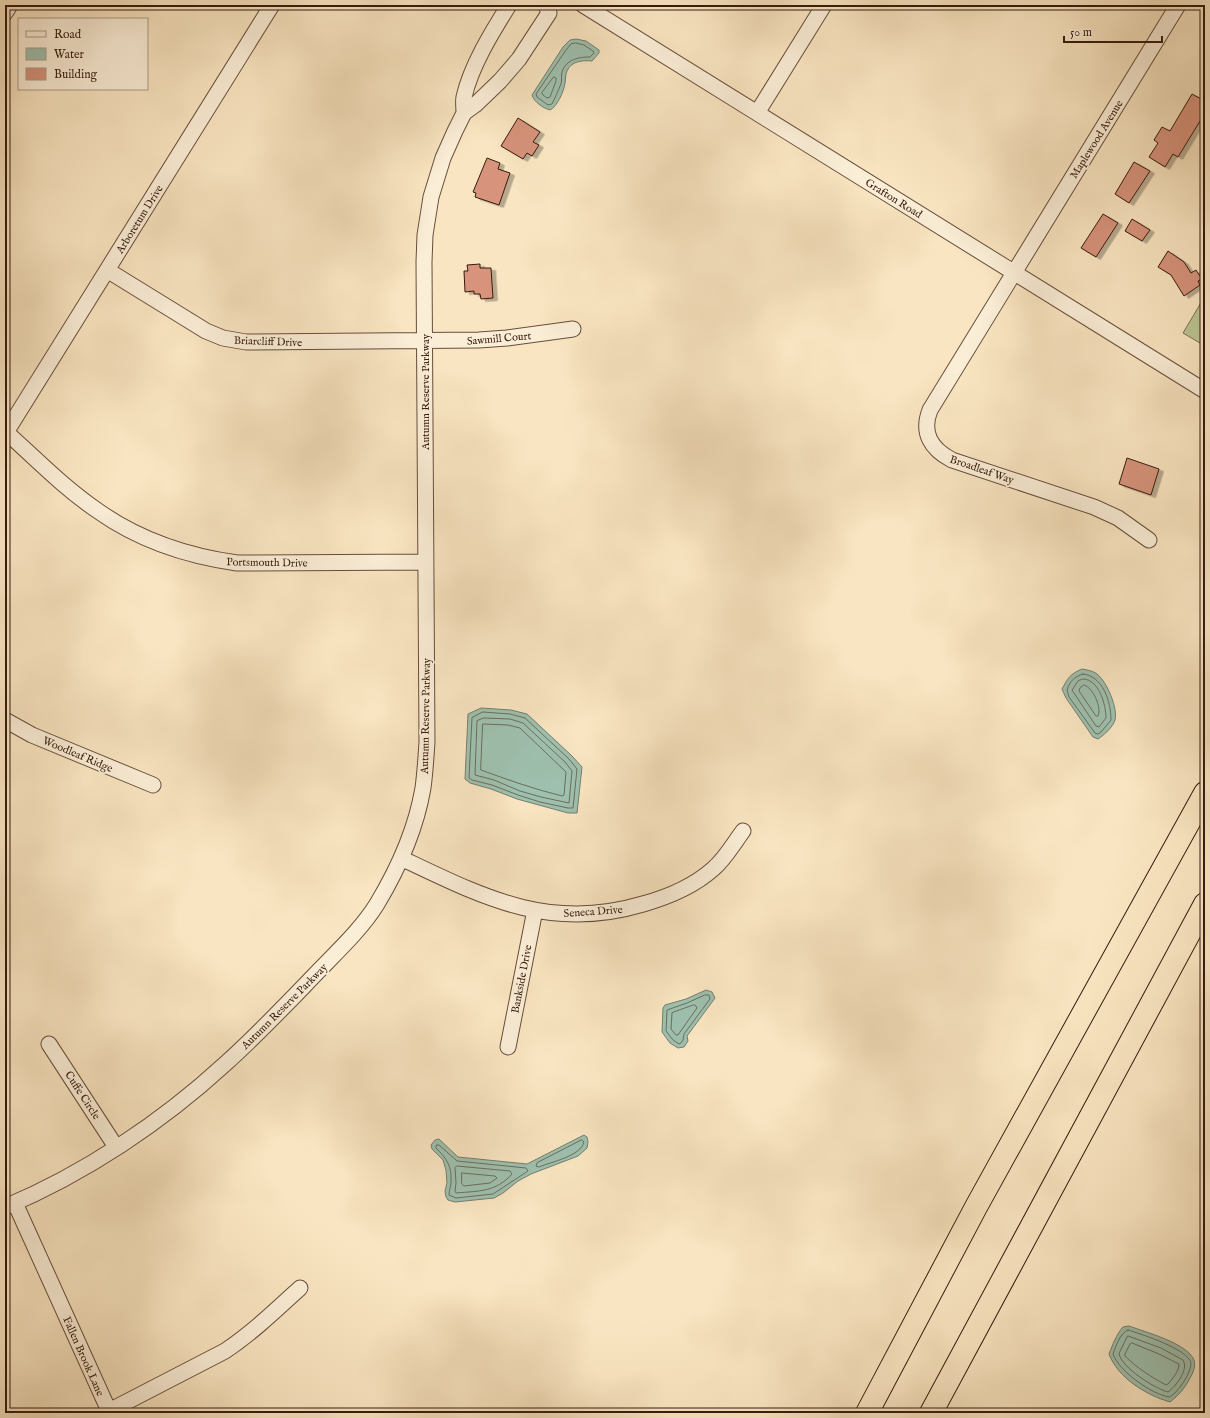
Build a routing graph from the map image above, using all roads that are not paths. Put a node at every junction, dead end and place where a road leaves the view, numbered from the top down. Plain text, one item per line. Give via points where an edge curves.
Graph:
1 (10, 5) edge
2 (272, 5) edge
3 (509, 5) edge
4 (546, 5) edge
5 (583, 5) edge
6 (824, 5) edge
7 (1178, 5) edge
8 (5, 13) edge
9 (464, 113) junction
10 (757, 113) junction
11 (107, 270) junction
12 (1014, 273) junction
13 (573, 329) dead end
14 (424, 342) junction
15 (1205, 391) edge
16 (5, 432) edge
17 (1149, 540) dead end
18 (426, 562) junction
19 (5, 720) edge
20 (153, 786) dead end
21 (1205, 793) edge
22 (743, 831) dead end
23 (401, 858) junction
24 (1205, 904) edge
25 (535, 910) junction
26 (49, 1044) dead end
27 (508, 1047) dead end
28 (116, 1147) junction
29 (10, 1205) edge
30 (300, 1288) dead end
31 (867, 1413) edge
32 (931, 1413) edge

1 - 8 street
2 - 11 street, Arboretum Drive
3 - 9 street, Autumn Reserve Parkway via 479,57 464,98
4 - 9 street, Autumn Reserve Parkway via 549,13 519,59 500,81
5 - 10 street, Grafton Road
6 - 10 street
7 - 12 street, Maplewood Avenue
9 - 14 street, Autumn Reserve Parkway via 443,158 428,210 424,262
10 - 12 street, Grafton Road
11 - 14 street, Briarcliff Drive via 200,328 233,340 256,343
11 - 16 street, Arboretum Drive
12 - 15 street, Grafton Road
12 - 17 street, Broadleaf Way via 930,410 927,423 932,444 952,460 1100,509
13 - 14 street, Sawmill Court via 507,338
14 - 18 street, Autumn Reserve Parkway
16 - 18 street, Portsmouth Drive via 98,512 124,528 180,551 224,561 250,563
18 - 23 street, Autumn Reserve Parkway via 426,760 419,806
19 - 20 street, Woodleaf Ridge via 32,735
21 - 31 highway via 976,1207
22 - 25 street, Seneca Drive via 714,868 687,886 653,901 619,911 593,913 566,914
23 - 25 street, Seneca Drive via 485,896 515,907
23 - 28 street, Autumn Reserve Parkway via 384,892 365,920 270,1022 205,1082 157,1120
24 - 32 highway
25 - 27 street, Bankside Drive
26 - 28 street, Cuffe Circle
28 - 29 street, Autumn Reserve Parkway via 75,1173
29 - 30 street, Fallen Brook Lane via 109,1411 236,1344

